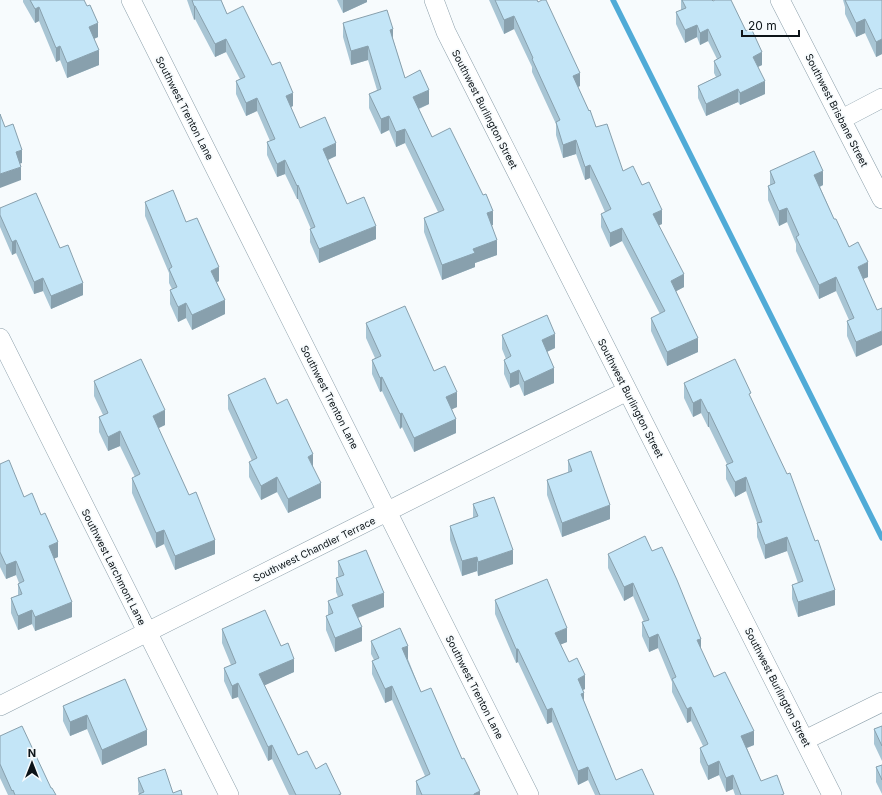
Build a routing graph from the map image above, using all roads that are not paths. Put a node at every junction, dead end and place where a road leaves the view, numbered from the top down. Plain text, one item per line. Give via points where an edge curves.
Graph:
1 (131, 0) edge
2 (434, 0) edge
3 (780, 0) edge
4 (882, 98) edge
5 (842, 119) junction
6 (882, 199) edge
7 (0, 338) edge
8 (628, 391) junction
9 (388, 512) junction
10 (147, 631) junction
11 (882, 702) edge
12 (0, 706) edge
13 (805, 740) junction
14 (228, 795) edge
15 (529, 795) edge
16 (832, 795) edge

1 - 9 street, Southwest Trenton Lane
2 - 8 street, Southwest Burlington Street via 449,39
3 - 5 street, Southwest Brisbane Street
4 - 5 street
5 - 6 street, Southwest Brisbane Street
7 - 10 street, Southwest Larchmont Lane
8 - 9 street, Southwest Chandler Terrace
8 - 13 street, Southwest Burlington Street
9 - 10 street, Southwest Chandler Terrace
9 - 15 street, Southwest Trenton Lane
10 - 12 street, Southwest Chandler Terrace
10 - 14 street, Southwest Larchmont Lane
11 - 13 street
13 - 16 street, Southwest Burlington Street

